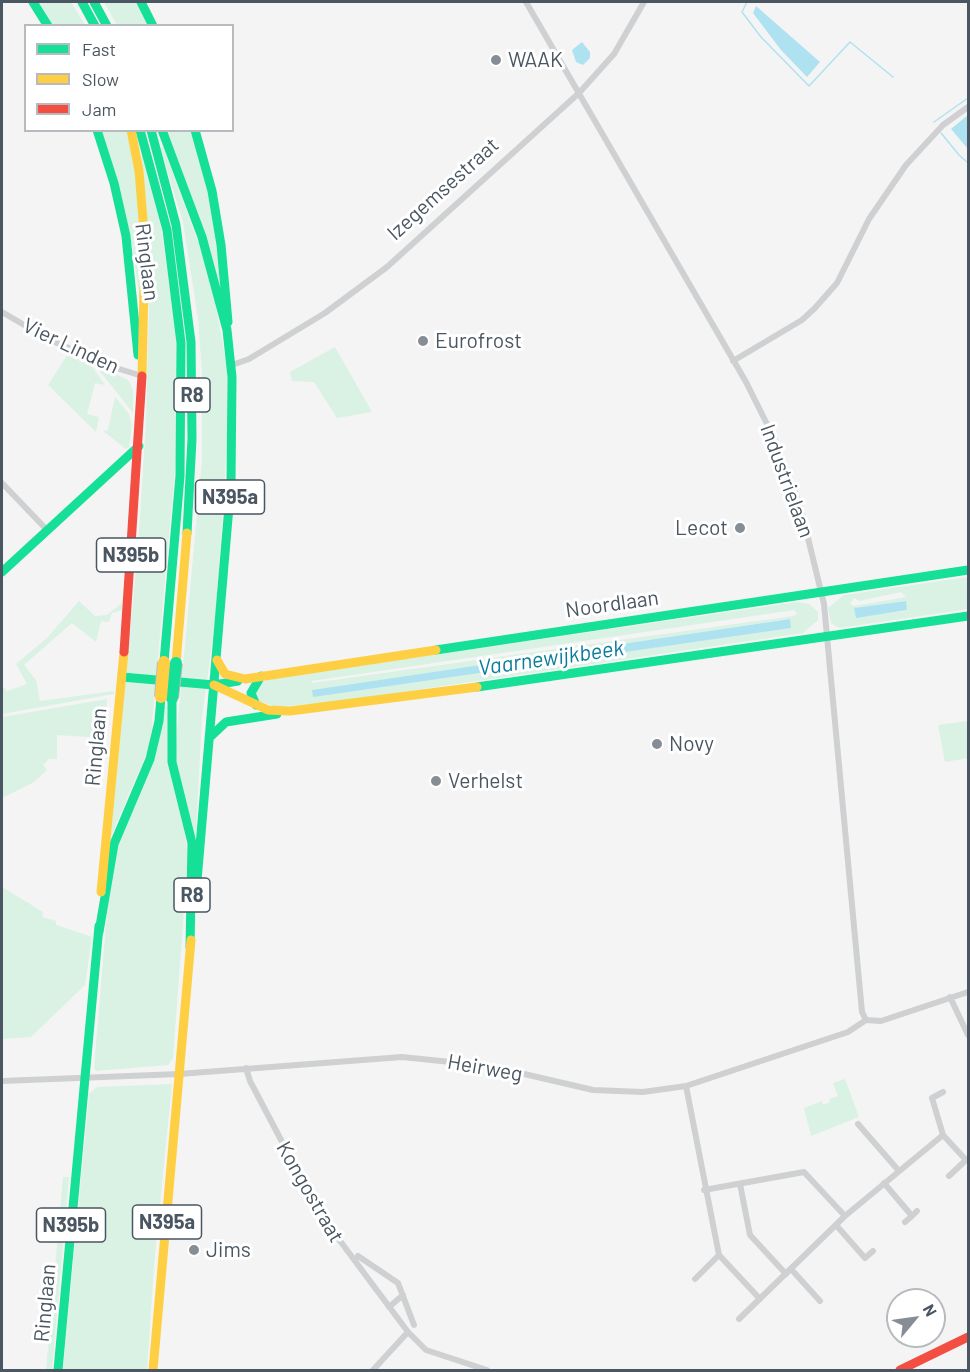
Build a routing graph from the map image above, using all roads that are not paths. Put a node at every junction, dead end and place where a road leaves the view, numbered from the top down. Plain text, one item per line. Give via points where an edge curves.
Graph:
1 (33, 2) edge
2 (82, 2) edge
3 (94, 2) edge
4 (141, 2) edge
5 (526, 2) edge
6 (644, 2) edge
7 (47, 24) edge
8 (94, 24) edge
9 (106, 24) edge
10 (152, 24) edge
11 (579, 93) junction
12 (969, 107) edge
13 (98, 132) edge
14 (130, 132) edge
15 (141, 132) edge
16 (152, 132) edge
17 (163, 132) edge
18 (196, 132) edge
19 (2, 312) edge
20 (227, 330) junction
21 (733, 361) junction
22 (232, 365) junction
23 (142, 376) junction
24 (139, 446) junction
25 (120, 462) junction
26 (138, 464) junction
27 (2, 483) edge
28 (47, 530) junction
29 (969, 570) edge
30 (2, 572) edge
31 (821, 592) junction
32 (969, 616) edge
33 (827, 637) junction
34 (217, 660) junction
35 (170, 662) junction
36 (261, 676) junction
37 (122, 677) junction
38 (244, 678) junction
39 (214, 685) junction
40 (167, 698) junction
41 (256, 705) junction
42 (290, 711) junction
43 (209, 738) junction
44 (99, 932) junction
45 (190, 946) junction
46 (969, 992) edge
47 (950, 997) junction
48 (866, 1020) junction
49 (969, 1035) edge
50 (246, 1068) junction
51 (179, 1074) junction
52 (85, 1079) junction
53 (2, 1081) edge
54 (686, 1086) junction
55 (943, 1092) dead end
56 (858, 1124) dead end
57 (943, 1135) junction
58 (967, 1159) edge
59 (899, 1170) junction
60 (949, 1176) dead end
61 (884, 1183) junction
62 (740, 1184) junction
63 (704, 1190) junction
64 (845, 1216) junction
65 (905, 1222) dead end
66 (836, 1225) junction
67 (873, 1251) dead end
68 (719, 1255) junction
69 (358, 1256) dead end
70 (788, 1271) junction
71 (695, 1279) dead end
72 (403, 1295) junction
73 (760, 1299) junction
74 (820, 1301) dead end
75 (389, 1307) junction
76 (739, 1319) dead end
77 (414, 1325) dead end
78 (408, 1332) junction
79 (969, 1337) edge
80 (58, 1371) edge
81 (153, 1371) edge
82 (373, 1371) edge
83 (487, 1371) edge
84 (900, 1371) edge

1 - 7 main road
2 - 8 main road
3 - 9 main road
4 - 10 main road
5 - 11 street, Industrielaan
6 - 11 street, Izegemsestraat via 614,54
11 - 21 street, Industrielaan
11 - 22 street, Izegemsestraat via 363,285 325,314
12 - 21 street via 943,125 906,165 869,219 837,283 815,308 802,320
13 - 23 main road, Ringlaan / N395b via 126,236
14 - 23 main road via 139,171 145,244
15 - 35 main road, R8 via 167,230 181,343 180,476
16 - 35 main road, R8 via 176,225 191,342 189,495
17 - 20 main road via 202,237
18 - 20 main road, N395a via 222,245
19 - 23 street, Vier Linden via 55,342
20 - 22 main road, N395a
21 - 31 street, Industrielaan via 789,474
22 - 34 main road, N395a via 231,483
23 - 24 main road, Ringlaan / N395b
24 - 25 main road
24 - 26 main road, Ringlaan / N395b
25 - 26 main road
25 - 28 main road
26 - 37 main road, Ringlaan / N395b
27 - 28 street
28 - 30 main road
29 - 31 main road, Noordlaan
31 - 33 street, Industrielaan
31 - 36 main road, Noordlaan
32 - 33 main road, Noordlaan
33 - 42 main road, Noordlaan
33 - 48 street, Industrielaan via 862,1012
34 - 38 main road via 225,674
34 - 39 main road, N395a
35 - 40 main road, R8, bridge
36 - 38 main road, Noordlaan
36 - 41 main road via 251,693
37 - 39 main road, Noordlaan
37 - 44 main road, Ringlaan / N395b
38 - 39 main road, Noordlaan
39 - 41 main road, Noordlaan
39 - 43 main road, N395a
40 - 44 main road, R8 via 150,759 114,844
40 - 45 main road, R8 via 172,762 192,843
41 - 42 main road, Noordlaan via 267,710
42 - 43 main road, Noordlaan via 226,722
43 - 45 main road, N395a
44 - 52 main road, Ringlaan / N395b
45 - 51 main road, N395a
46 - 47 street, Heirweg
47 - 48 street, Heirweg via 880,1021
47 - 49 street
48 - 54 street, Heirweg via 848,1032
50 - 51 street, Heirweg
50 - 54 street, Heirweg via 402,1057 490,1066 593,1090 643,1092
50 - 75 street, Kongostraat via 320,1214
51 - 52 street, Heirweg
51 - 81 main road, N395a
52 - 53 street, Heirweg
52 - 80 main road, Ringlaan / N395b
54 - 63 street
55 - 57 street via 932,1098
56 - 59 street
57 - 58 street
57 - 59 street
58 - 60 street
59 - 61 street
61 - 64 street
61 - 65 street via 915,1213
62 - 63 street
62 - 64 street via 804,1172
62 - 70 street via 750,1235
63 - 68 street
64 - 66 street
66 - 67 street via 866,1258
66 - 70 street
68 - 71 street
68 - 73 street
69 - 72 street, Kongostraat via 398,1283
70 - 73 street
70 - 74 street
72 - 75 street
72 - 77 street, Kongostraat
73 - 76 street
75 - 78 street, Kongostraat
78 - 82 street
78 - 83 street, Kongostraat via 426,1350
79 - 84 main road

